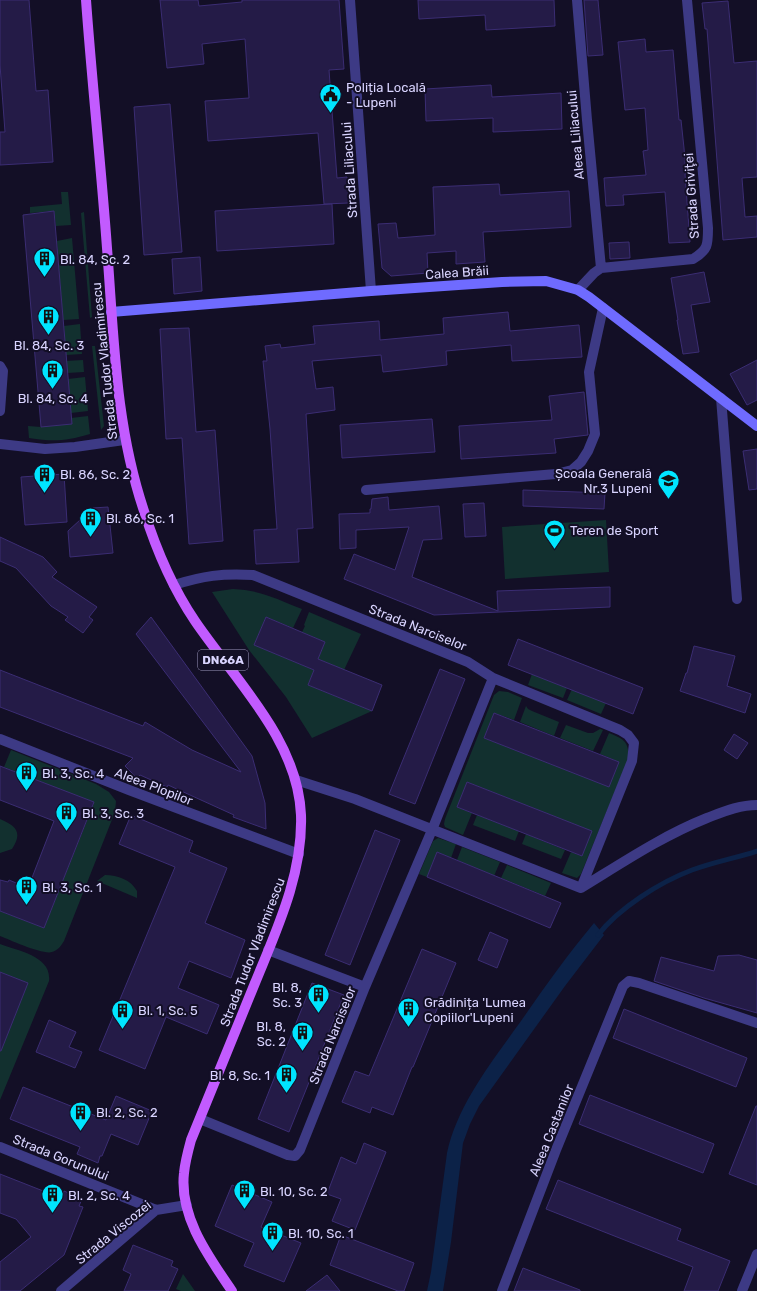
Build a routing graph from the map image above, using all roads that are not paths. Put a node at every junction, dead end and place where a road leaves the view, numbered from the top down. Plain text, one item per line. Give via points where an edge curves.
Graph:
1 (86, 0) edge
2 (350, 0) edge
3 (577, 0) edge
4 (687, 0) edge
5 (601, 268) junction
6 (578, 290) junction
7 (371, 291) junction
8 (603, 308) junction
9 (112, 312) junction
10 (0, 366) edge
11 (721, 398) junction
12 (0, 410) edge
13 (757, 426) edge
14 (124, 440) junction
15 (0, 444) edge
16 (366, 490) dead end
17 (174, 585) junction
18 (737, 599) dead end
19 (493, 678) junction
20 (0, 739) edge
21 (296, 780) junction
22 (757, 805) edge
23 (432, 830) junction
24 (299, 854) junction
25 (581, 888) junction
26 (268, 950) junction
27 (365, 987) junction
28 (757, 1023) edge
29 (200, 1119) junction
30 (0, 1147) edge
31 (187, 1205) junction
32 (156, 1210) junction
33 (757, 1254) edge
34 (60, 1291) edge
35 (232, 1291) edge
36 (502, 1291) edge
37 (742, 1291) edge

1 - 9 main road, Strada Tudor Vladimirescu / DN66A
2 - 7 street, Strada Liliacului
3 - 5 street, Aleea Liliacului
4 - 5 street, Strada Griviţei via 708,228 706,248 693,258
5 - 6 street
6 - 7 main road, Calea Brăii via 546,281
6 - 8 main road, Calea Brăii
7 - 9 main road, Calea Brăii
8 - 11 main road, Calea Brăii
8 - 16 street via 589,372 594,434 588,451 572,470 556,474
9 - 14 main road, Strada Tudor Vladimirescu / DN66A via 118,400
10 - 12 street
11 - 13 main road, Calea Brăii
11 - 18 street
14 - 15 street via 45,449
14 - 17 main road, Strada Tudor Vladimirescu / DN66A via 144,514
17 - 19 street, Strada Narciselor via 201,577 253,575 468,662
17 - 21 main road, Strada Tudor Vladimirescu / DN66A via 194,620 267,719 281,743
19 - 23 street, Strada Narciselor
19 - 25 street via 620,730 634,743 632,761
20 - 24 street, Aleea Plopilor
21 - 23 street via 355,799
21 - 24 main road, Strada Tudor Vladimirescu / DN66A via 301,815
22 - 25 street via 744,805 685,827
23 - 25 street
23 - 27 street, Strada Narciselor
24 - 26 main road, Strada Tudor Vladimirescu / DN66A via 290,893
26 - 27 street
26 - 29 main road, Strada Tudor Vladimirescu / DN66A
27 - 29 street, Strada Narciselor via 300,1150 295,1156
28 - 36 street, Aleea Castanilor via 629,981 623,986
29 - 31 main road, Strada Tudor Vladimirescu / DN66A via 186,1159 184,1190
30 - 32 street, Strada Gorunului
31 - 32 street, Strada Viscozei
31 - 35 main road, Strada Tudor Vladimirescu / DN66A via 198,1237
32 - 34 street, Strada Viscozei
33 - 37 street

